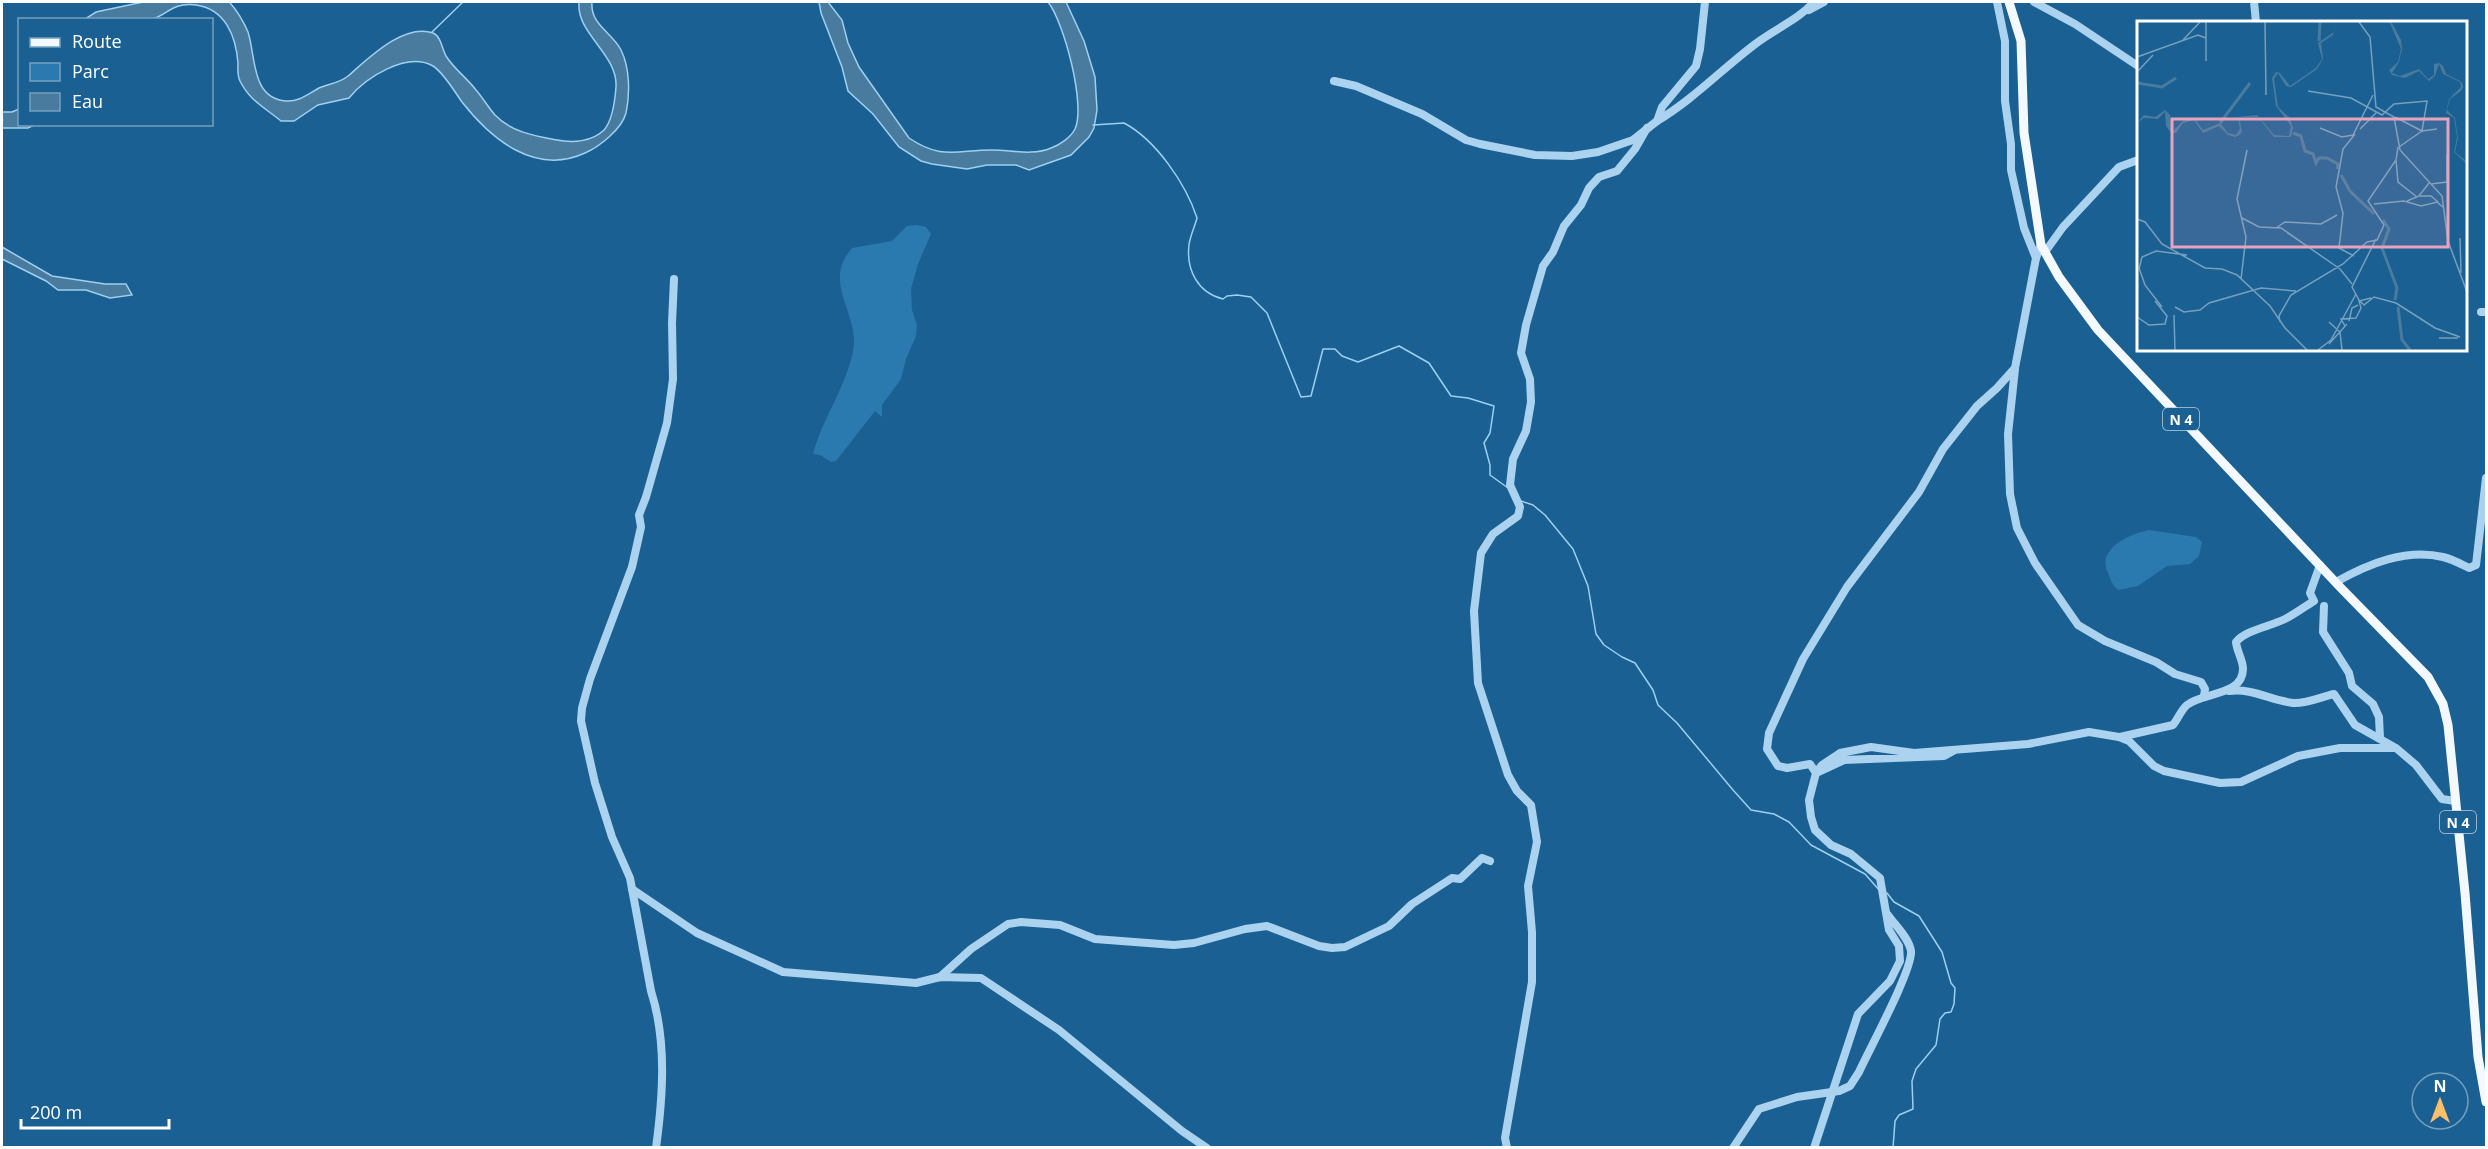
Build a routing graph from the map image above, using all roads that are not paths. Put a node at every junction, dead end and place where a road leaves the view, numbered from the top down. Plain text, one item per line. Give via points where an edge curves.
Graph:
1 (1705, 2) edge
2 (1814, 2) edge
3 (1824, 2) edge
4 (1997, 2) edge
5 (2009, 2) edge
6 (2034, 2) edge
7 (2254, 2) edge
8 (1805, 12) junction
9 (2256, 21) edge
10 (2137, 65) edge
11 (1334, 81) dead end
12 (1657, 121) junction
13 (1647, 128) junction
14 (2137, 161) edge
15 (2043, 249) junction
16 (2036, 258) junction
17 (674, 279) dead end
18 (2015, 368) junction
19 (2487, 478) edge
20 (2320, 565) junction
21 (2336, 582) junction
22 (2324, 606) dead end
23 (2229, 691) junction
24 (2204, 696) junction
25 (2119, 737) junction
26 (2380, 738) junction
27 (2396, 748) junction
28 (1816, 773) junction
29 (2455, 801) junction
30 (1490, 861) dead end
31 (632, 889) junction
32 (1887, 914) junction
33 (940, 977) junction
34 (1830, 1093) junction
35 (2487, 1102) edge
36 (656, 1148) edge
37 (1207, 1148) edge
38 (1507, 1148) edge
39 (1733, 1148) edge
40 (1814, 1148) edge

1 - 12 street via 1696,66 1662,107
2 - 8 street
3 - 8 street
4 - 16 street via 2006,41 2011,170 2024,228
5 - 15 main road, N 4 via 2021,41 2024,133
6 - 10 street
7 - 9 street
8 - 12 street via 1757,43
11 - 13 street via 1356,86 1422,114 1467,140 1535,155 1598,152 1632,140
12 - 13 street
13 - 38 street via 1617,171 1599,177 1589,188 1543,266 1521,352 1530,379 1531,402 1526,430 1513,459 1510,485 1520,507 1518,516 1493,534 1479,564 1474,611 1478,683 1508,775 1531,806 1537,842 1527,886 1532,982
14 - 15 street via 2118,167
15 - 16 street
15 - 20 main road, N 4 via 2098,330
16 - 18 street
17 - 31 street via 673,379 667,423 639,515 632,567 582,708 595,783
18 - 24 street via 2008,434 2010,494 2017,528 2036,563 2078,625 2175,674 2201,682
18 - 28 street via 1977,406 1943,449 1919,492 1847,587 1793,678 1769,733 1767,749 1778,766 1810,764
19 - 21 street via 2476,565 2469,568 2429,554 2408,555 2354,572
20 - 21 main road, N 4
20 - 23 street via 2310,593 2314,601 2286,619 2243,634 2236,642 2242,676
21 - 29 main road, N 4 via 2438,691 2448,725
22 - 26 street via 2323,632 2349,673 2352,686 2373,704 2379,717
23 - 24 street
23 - 26 street via 2245,689 2295,703 2334,694 2355,725
24 - 25 street via 2188,704 2173,724
25 - 27 street via 2164,771 2220,783 2241,782 2298,756 2340,748
25 - 28 street via 2089,732 2028,744 1955,750 1944,756 1844,760
26 - 27 street
27 - 29 street via 2416,765 2442,799
28 - 32 street via 1809,800 1815,830 1880,878
29 - 35 main road, N 4 via 2478,1058
30 - 33 street via 1482,858 1460,879 1452,878 1412,904 1389,926 1345,947 1319,946 1267,926 1174,945 1095,939 1060,925 1021,922 1008,924 971,949
31 - 33 street via 697,933 783,972 916,983
31 - 36 street via 660,1035
32 - 34 street via 1889,930 1899,946 1900,961 1890,981 1858,1014
32 - 34 street via 1911,952 1903,981 1850,1086
33 - 37 street via 981,978 1017,1000
34 - 39 street via 1797,1097 1759,1109
34 - 40 street

